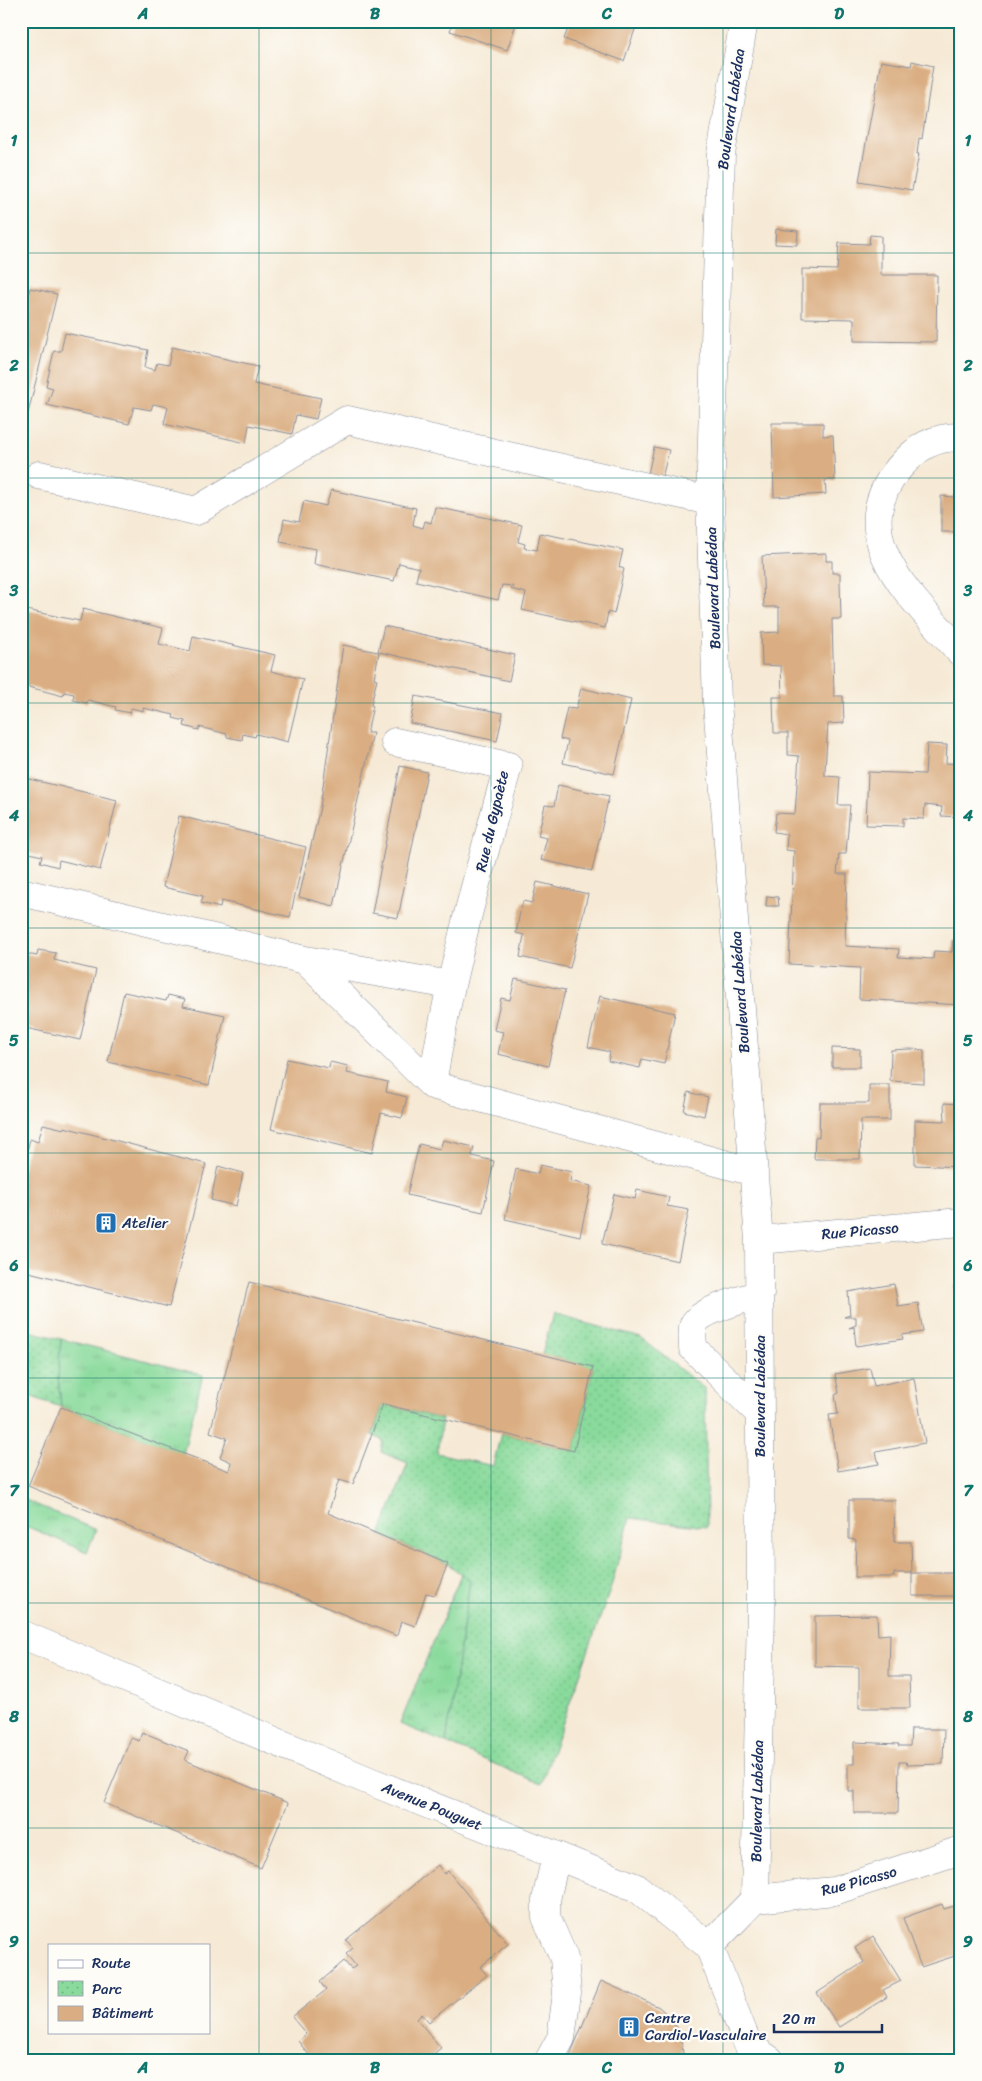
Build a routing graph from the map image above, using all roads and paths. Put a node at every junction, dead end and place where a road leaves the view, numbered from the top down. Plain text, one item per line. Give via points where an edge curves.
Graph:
1 (744, 21) edge
2 (961, 437) edge
3 (39, 475) dead end
4 (710, 502) junction
5 (961, 653) edge
6 (395, 742) dead end
7 (21, 892) edge
8 (305, 960) junction
9 (451, 985) junction
10 (432, 1085) junction
11 (754, 1172) junction
12 (961, 1222) edge
13 (759, 1240) junction
14 (760, 1294) junction
15 (760, 1414) junction
16 (21, 1634) edge
17 (961, 1850) edge
18 (556, 1856) junction
19 (755, 1899) junction
20 (709, 1946) junction
21 (753, 2055) edge
22 (549, 2060) edge

1 - 4 street, Boulevard Labédaa via 722,154
2 - 5 street via 943,437 926,444 906,460 892,477 881,499 877,525 879,541 889,566
3 - 4 street via 196,511 347,420
4 - 11 street, Boulevard Labédaa via 717,702
6 - 9 street, Rue du Gypaète via 508,766
7 - 8 street
8 - 9 street
8 - 10 street
9 - 10 street, Rue du Gypaète
10 - 11 street
11 - 13 street, Boulevard Labédaa
12 - 13 street, Rue Picasso
13 - 14 street, Boulevard Labédaa
14 - 15 street, Boulevard Labédaa
14 - 15 street via 704,1315 695,1323 692,1333 694,1348
15 - 19 street, Boulevard Labédaa via 761,1610
16 - 18 street, Avenue Pouguet
17 - 19 street, Rue Picasso via 834,1892
18 - 20 street, Avenue Pouguet via 637,1888
18 - 22 street via 546,1900 546,1917 564,1958 567,1993 561,2038
19 - 20 street
20 - 21 street, Avenue Pouguet

